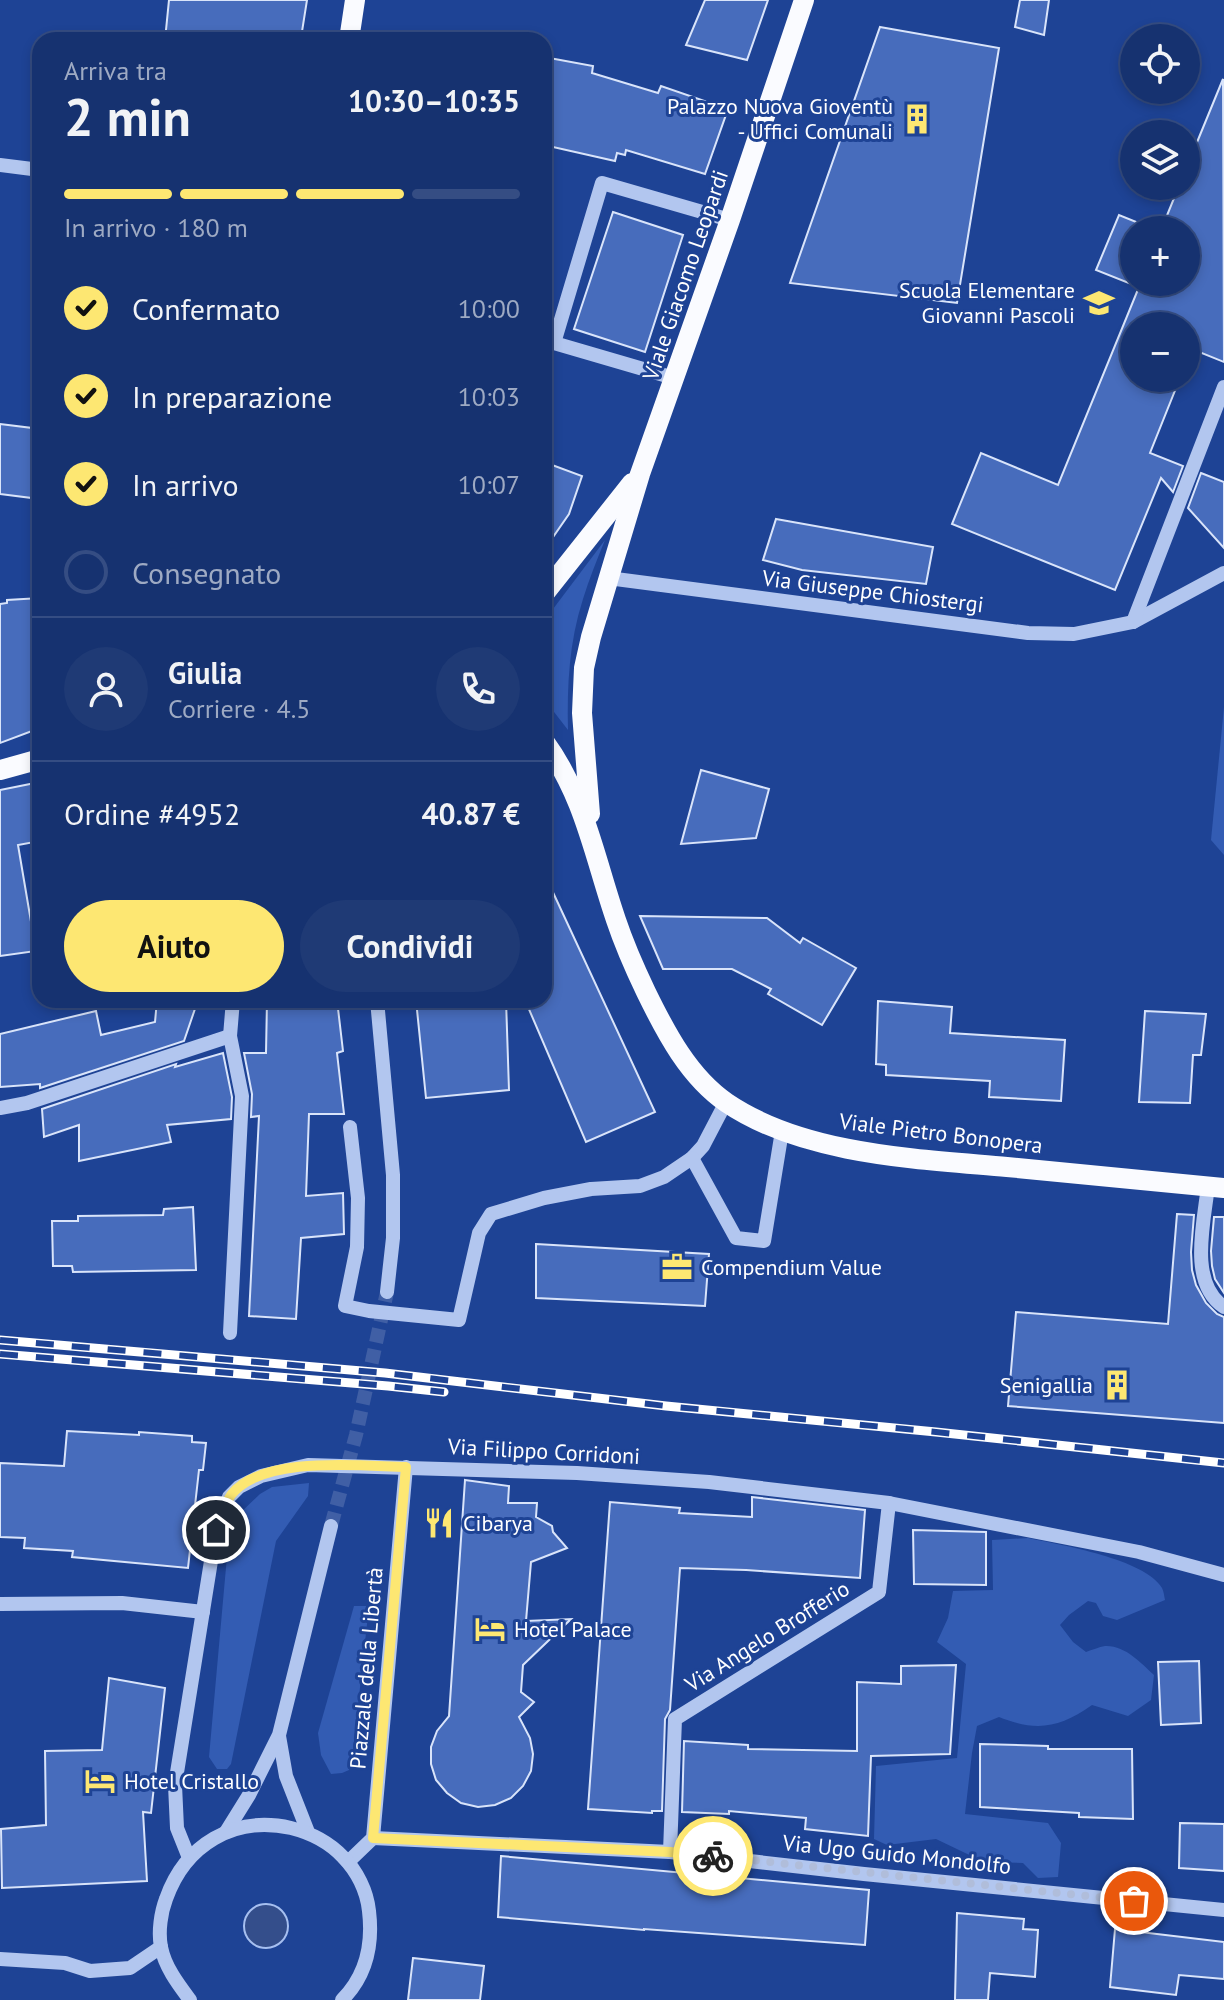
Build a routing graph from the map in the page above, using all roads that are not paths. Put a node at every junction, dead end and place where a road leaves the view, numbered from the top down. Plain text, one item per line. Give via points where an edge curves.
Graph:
1 (355, 0) edge
2 (804, 0) edge
3 (350, 32) edge
4 (0, 165) edge
5 (32, 169) edge
6 (730, 220) junction
7 (674, 378) junction
8 (1224, 387) edge
9 (640, 474) junction
10 (1224, 573) edge
11 (608, 578) junction
12 (552, 584) edge
13 (1133, 622) junction
14 (552, 755) edge
15 (32, 761) edge
16 (0, 770) edge
17 (552, 771) edge
18 (573, 791) junction
19 (591, 834) junction
20 (232, 1008) edge
21 (378, 1008) edge
22 (230, 1036) junction
23 (726, 1102) junction
24 (0, 1108) edge
25 (350, 1127) dead end
26 (782, 1131) junction
27 (692, 1158) junction
28 (1216, 1187) edge
29 (387, 1292) tunnel mouth
30 (1224, 1307) edge
31 (230, 1333) dead end
32 (406, 1467) junction
33 (889, 1503) junction
34 (331, 1526) tunnel mouth
35 (1224, 1575) edge
36 (0, 1604) edge
37 (203, 1612) junction
38 (279, 1735) junction
39 (226, 1832) junction
40 (308, 1832) junction
41 (373, 1838) junction
42 (670, 1852) junction
43 (189, 1858) junction
44 (348, 1862) junction
45 (1224, 1910) edge
46 (161, 1947) junction
47 (0, 1959) edge
48 (190, 2000) edge
49 (342, 2000) edge

1 - 3 main road
2 - 6 main road, Viale Giacomo Leopardi
4 - 5 street
6 - 7 main road, Viale Giacomo Leopardi
6 - 7 street via 602,183 554,343
7 - 9 main road, Viale Giacomo Leopardi
8 - 13 street
9 - 11 main road, Viale Giacomo Leopardi
9 - 12 main road, Viale Giacomo Leopardi
10 - 13 street, Via Giuseppe Chiostergi
11 - 13 street, Via Giuseppe Chiostergi via 1028,633 1074,634
11 - 19 main road, Viale Pietro Bonopera via 584,668
14 - 18 main road, Viale Pietro Bonopera
15 - 16 main road
17 - 18 main road, Viale Pietro Bonopera
18 - 19 main road, Viale Pietro Bonopera
19 - 23 main road, Viale Pietro Bonopera via 616,920 646,992 689,1066
20 - 22 street
21 - 29 street via 393,1175
22 - 24 street
22 - 31 street via 242,1096
23 - 26 main road, Viale Pietro Bonopera
23 - 27 street
25 - 27 street via 357,1247 345,1306 459,1320 479,1233 491,1214 591,1189 640,1186
26 - 27 street via 764,1241 736,1238
26 - 28 main road, Viale Pietro Bonopera via 906,1158
28 - 30 street via 1201,1255 1202,1274
32 - 33 street, Via Filippo Corridoni via 709,1482
32 - 37 street, Via Filippo Corridoni via 308,1465 239,1487 229,1497 216,1530
32 - 41 street, Piazzale della Libertà
33 - 35 street, Via Filippo Corridoni via 1139,1552
33 - 42 street, Via Angelo Brofferio via 879,1592 675,1719
34 - 38 street
36 - 37 street via 122,1603
37 - 43 street, Via Filippo Corridoni via 175,1785 177,1828
38 - 39 street
38 - 40 street via 286,1776
39 - 40 street via 256,1824
39 - 43 street
40 - 44 street
41 - 42 street, Via Ugo Guido Mondolfo
41 - 44 street
42 - 45 street, Via Ugo Guido Mondolfo
43 - 46 street via 172,1882 163,1908
44 - 49 street via 368,1900 372,1931 366,1962
46 - 47 street via 130,1968 90,1971 65,1963
46 - 48 street via 173,1978

